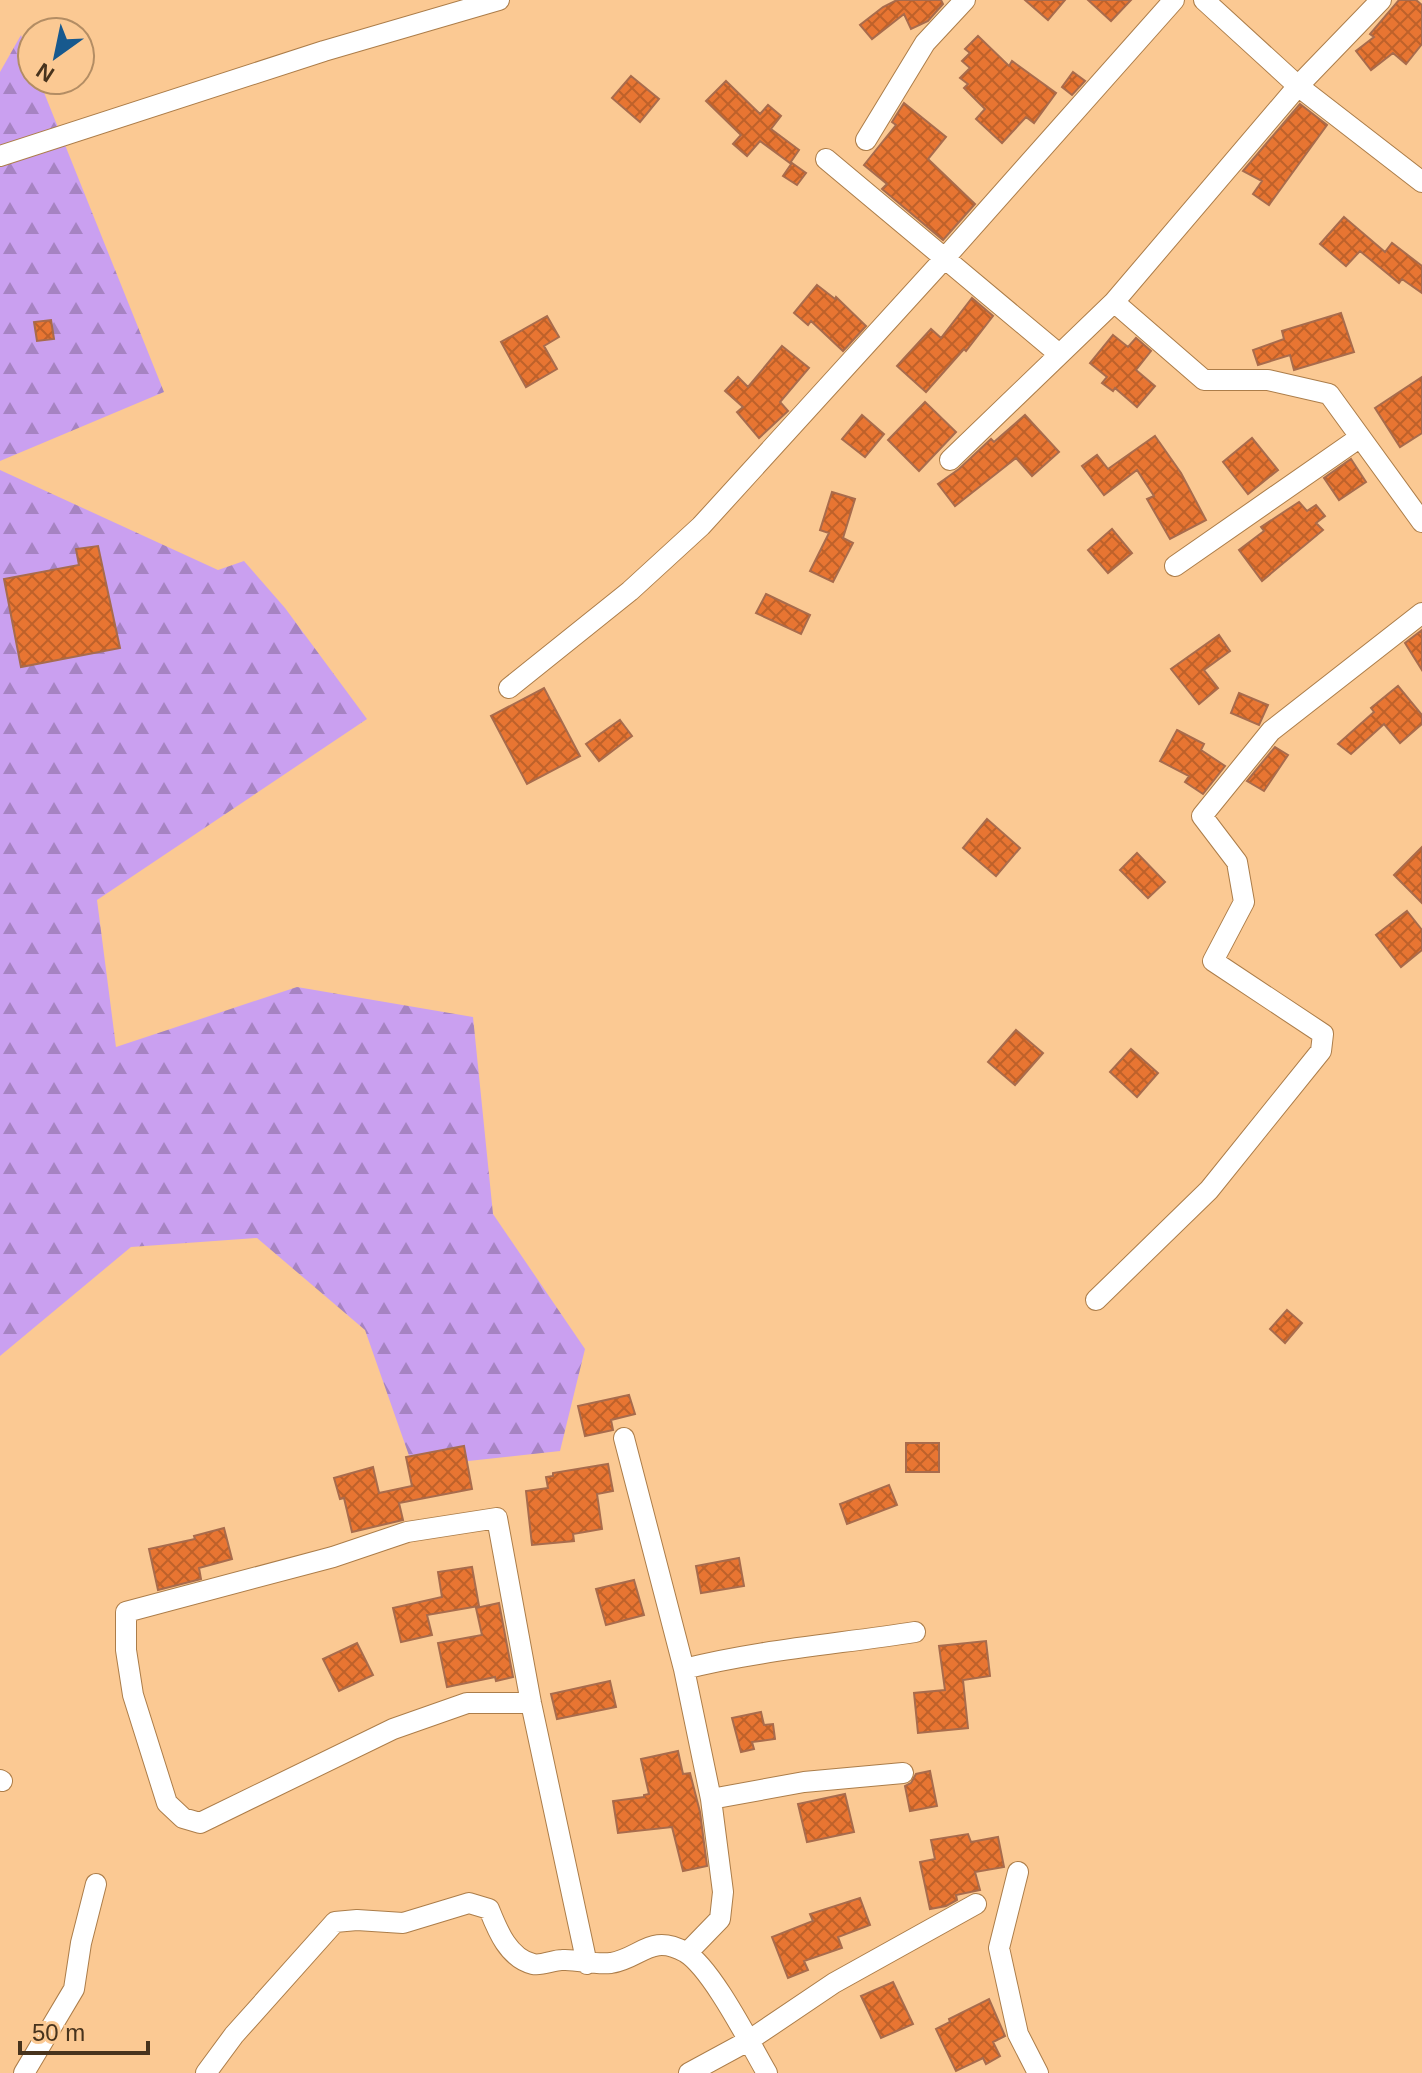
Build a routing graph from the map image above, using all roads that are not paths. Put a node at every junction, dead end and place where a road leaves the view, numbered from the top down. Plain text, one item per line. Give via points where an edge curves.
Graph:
1 (499, 0) edge
2 (965, 0) edge
3 (1174, 0) edge
4 (1204, 0) edge
5 (1381, 0) edge
6 (1298, 86) junction
7 (866, 140) dead end
8 (0, 156) edge
9 (826, 159) dead end
10 (1422, 182) edge
11 (944, 259) junction
12 (1114, 302) junction
13 (1059, 354) junction
14 (1359, 438) junction
15 (950, 460) dead end
16 (1422, 522) edge
17 (1175, 566) dead end
18 (1422, 613) edge
19 (509, 688) dead end
20 (1096, 1300) dead end
21 (624, 1438) dead end
22 (915, 1632) dead end
23 (684, 1669) junction
24 (531, 1703) junction
25 (903, 1773) dead end
26 (711, 1799) junction
27 (1018, 1872) dead end
28 (96, 1884) dead end
29 (976, 1904) dead end
30 (687, 1953) junction
31 (587, 1964) junction
32 (748, 2041) junction
33 (24, 2073) edge
34 (206, 2073) edge
35 (689, 2073) edge
36 (767, 2073) edge
37 (1038, 2073) edge

1 - 8 street
2 - 7 street via 925,43
3 - 11 street
4 - 6 street
5 - 6 street
6 - 10 street
6 - 12 street
9 - 11 street
11 - 13 street
11 - 19 street via 701,526
12 - 13 street
12 - 14 street via 1204,380 1268,380 1329,394
13 - 15 street
14 - 16 street
14 - 17 street
18 - 20 street via 1271,731 1202,816 1237,862 1244,902 1213,961 1323,1034 1321,1051 1209,1190
21 - 23 street
22 - 23 street via 734,1656
23 - 26 street
24 - 24 street via 467,1703 393,1729 200,1823 183,1818 167,1803 133,1695 126,1612 407,1532 497,1518
24 - 31 street
25 - 26 street via 804,1782
26 - 30 street via 723,1892 720,1919
27 - 37 street via 999,1948 1018,2034
28 - 33 street via 74,1989
29 - 32 street via 834,1983
30 - 31 street via 664,1943 615,1962
30 - 32 street via 708,1976
31 - 34 street via 564,1960 535,1965 519,1958 499,1935 489,1909 469,1903 403,1923 335,1922
32 - 35 street
32 - 36 street

